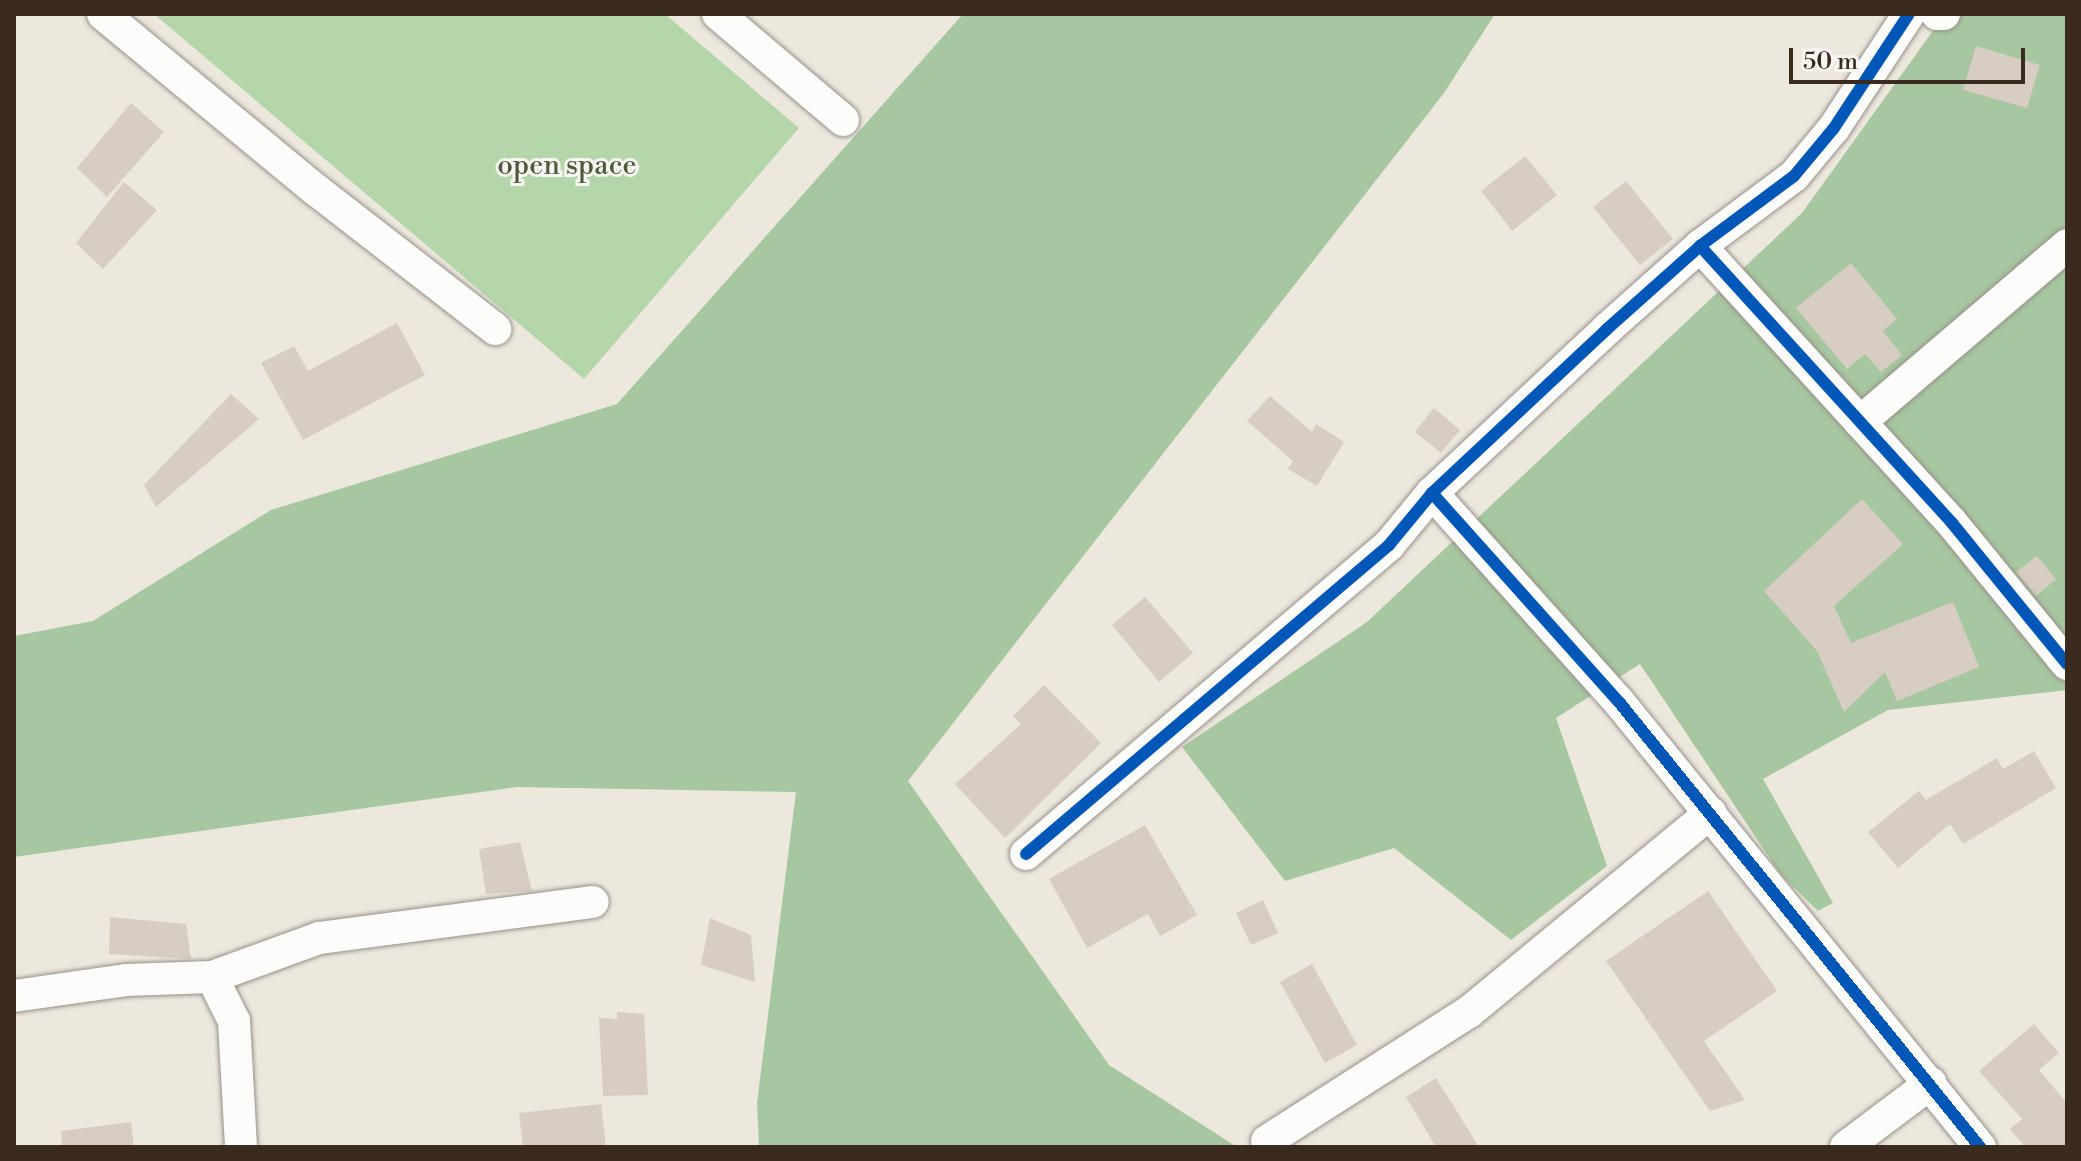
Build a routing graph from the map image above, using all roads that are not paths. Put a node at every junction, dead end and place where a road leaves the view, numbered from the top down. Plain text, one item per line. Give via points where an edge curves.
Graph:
1 (103, 14) edge
2 (718, 14) edge
3 (1909, 14) edge
4 (1937, 14) edge
5 (1944, 14) edge
6 (843, 120) dead end
7 (2067, 245) edge
8 (1700, 246) junction
9 (495, 329) dead end
10 (1860, 422) junction
11 (1432, 493) junction
12 (2067, 664) edge
13 (1710, 813) junction
14 (1026, 854) dead end
15 (593, 902) dead end
16 (212, 977) junction
17 (14, 996) edge
18 (1931, 1083) junction
19 (1267, 1141) dead end
20 (241, 1147) edge
21 (1846, 1147) edge
22 (1980, 1147) edge

1 - 9 street
2 - 6 street
3 - 8 street via 1834,128 1794,176
4 - 5 street
7 - 10 street
8 - 10 street
8 - 11 street
10 - 12 street via 1952,523
11 - 13 street
11 - 14 street via 1389,545
13 - 18 street via 1777,902
13 - 19 street via 1469,1012
15 - 16 street via 319,938
16 - 17 street via 126,980
16 - 20 street via 234,1021
18 - 21 street
18 - 22 street

